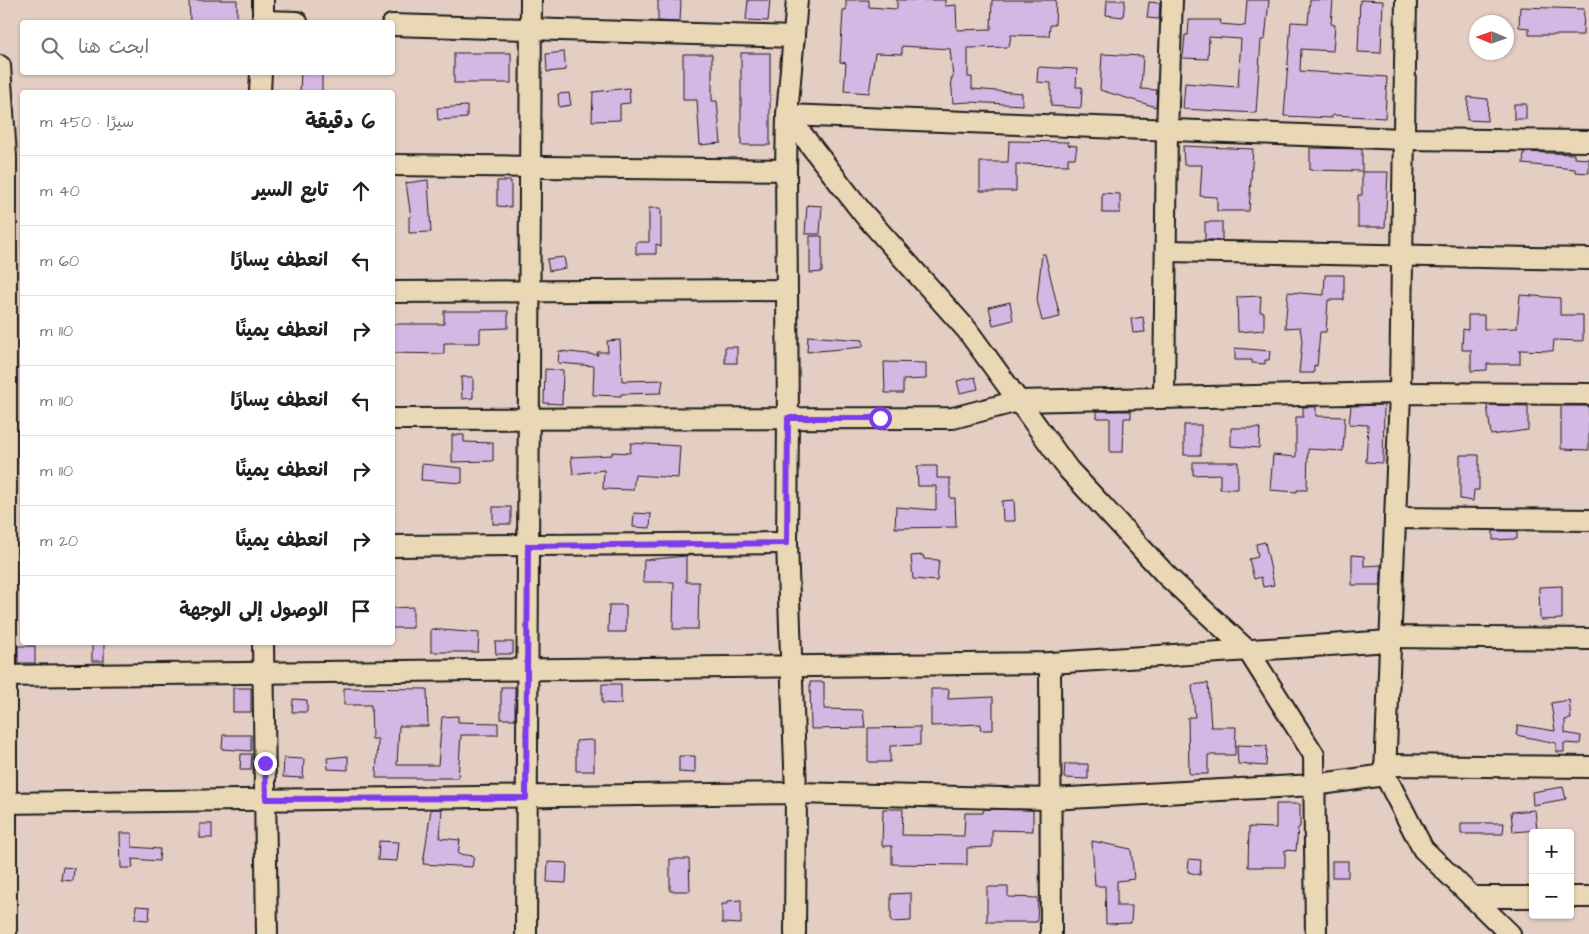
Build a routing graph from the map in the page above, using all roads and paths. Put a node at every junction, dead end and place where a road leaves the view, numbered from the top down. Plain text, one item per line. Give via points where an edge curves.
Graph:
1 (263, 0) edge
2 (531, 0) edge
3 (797, 0) edge
4 (1172, 0) edge
5 (1406, 0) edge
6 (263, 20) edge
7 (395, 25) edge
8 (531, 29) junction
9 (794, 37) junction
10 (0, 66) edge
11 (261, 75) edge
12 (260, 90) edge
13 (786, 115) junction
14 (1167, 130) junction
15 (1404, 139) junction
16 (1589, 141) edge
17 (10, 157) edge
18 (395, 166) edge
19 (530, 167) junction
20 (786, 170) junction
21 (1166, 251) junction
22 (1402, 255) junction
23 (1589, 258) edge
24 (787, 290) junction
25 (395, 292) edge
26 (529, 292) junction
27 (10, 295) edge
28 (1400, 393) junction
29 (1589, 394) edge
30 (1164, 396) junction
31 (1018, 401) junction
32 (788, 418) junction
33 (395, 419) edge
34 (528, 419) junction
35 (10, 420) edge
36 (1395, 518) junction
37 (1589, 520) edge
38 (14, 543) edge
39 (787, 543) junction
40 (395, 546) edge
41 (528, 546) junction
42 (1390, 639) junction
43 (1589, 639) edge
44 (264, 645) edge
45 (1248, 652) junction
46 (1050, 664) junction
47 (792, 667) junction
48 (526, 670) junction
49 (264, 673) junction
50 (3, 676) edge
51 (1589, 767) edge
52 (1385, 770) junction
53 (1314, 785) junction
54 (796, 793) junction
55 (526, 798) junction
56 (266, 799) junction
57 (1050, 799) junction
58 (3, 803) edge
59 (1472, 897) junction
60 (1529, 897) edge
61 (1574, 897) edge
62 (1589, 897) edge
63 (6, 934) edge
64 (267, 934) edge
65 (526, 934) edge
66 (795, 934) edge
67 (1051, 934) edge
68 (1316, 934) edge
69 (1510, 934) edge

1 - 6 street
2 - 8 street
3 - 9 street
4 - 14 street
5 - 15 street
7 - 8 street
8 - 9 street
8 - 19 street
9 - 13 street
10 - 17 street
11 - 12 street
13 - 14 street
13 - 20 street
13 - 31 street via 862,212 967,330
14 - 15 street
14 - 21 street
15 - 16 street
15 - 22 street
17 - 27 street
18 - 19 street
19 - 20 street
19 - 26 street
20 - 24 street
21 - 22 street
21 - 30 street
22 - 23 street
22 - 28 street
24 - 26 street
24 - 32 street
25 - 26 street
26 - 34 street
27 - 35 street
28 - 29 street
28 - 30 street
28 - 36 street
30 - 31 street
31 - 32 street via 953,418
31 - 45 street via 1075,476 1167,576
32 - 34 street
32 - 39 street
33 - 34 street
34 - 41 street
35 - 38 street
36 - 37 street
36 - 42 street
38 - 50 street
39 - 41 street
39 - 47 street
40 - 41 street
41 - 48 street
42 - 43 street
42 - 45 street
42 - 52 street
44 - 49 street
45 - 46 street
45 - 53 street via 1314,754
46 - 47 street
46 - 57 street
47 - 48 street
47 - 54 street
48 - 49 street
48 - 55 street
49 - 50 street
49 - 56 street
50 - 58 street
51 - 52 street
52 - 53 street
52 - 59 street via 1423,849
53 - 57 street
53 - 68 street
54 - 55 street
54 - 57 street
54 - 66 street
55 - 56 street
55 - 65 street
56 - 58 street
56 - 64 street
57 - 67 street
58 - 63 street
59 - 60 street
59 - 69 street
61 - 62 street

